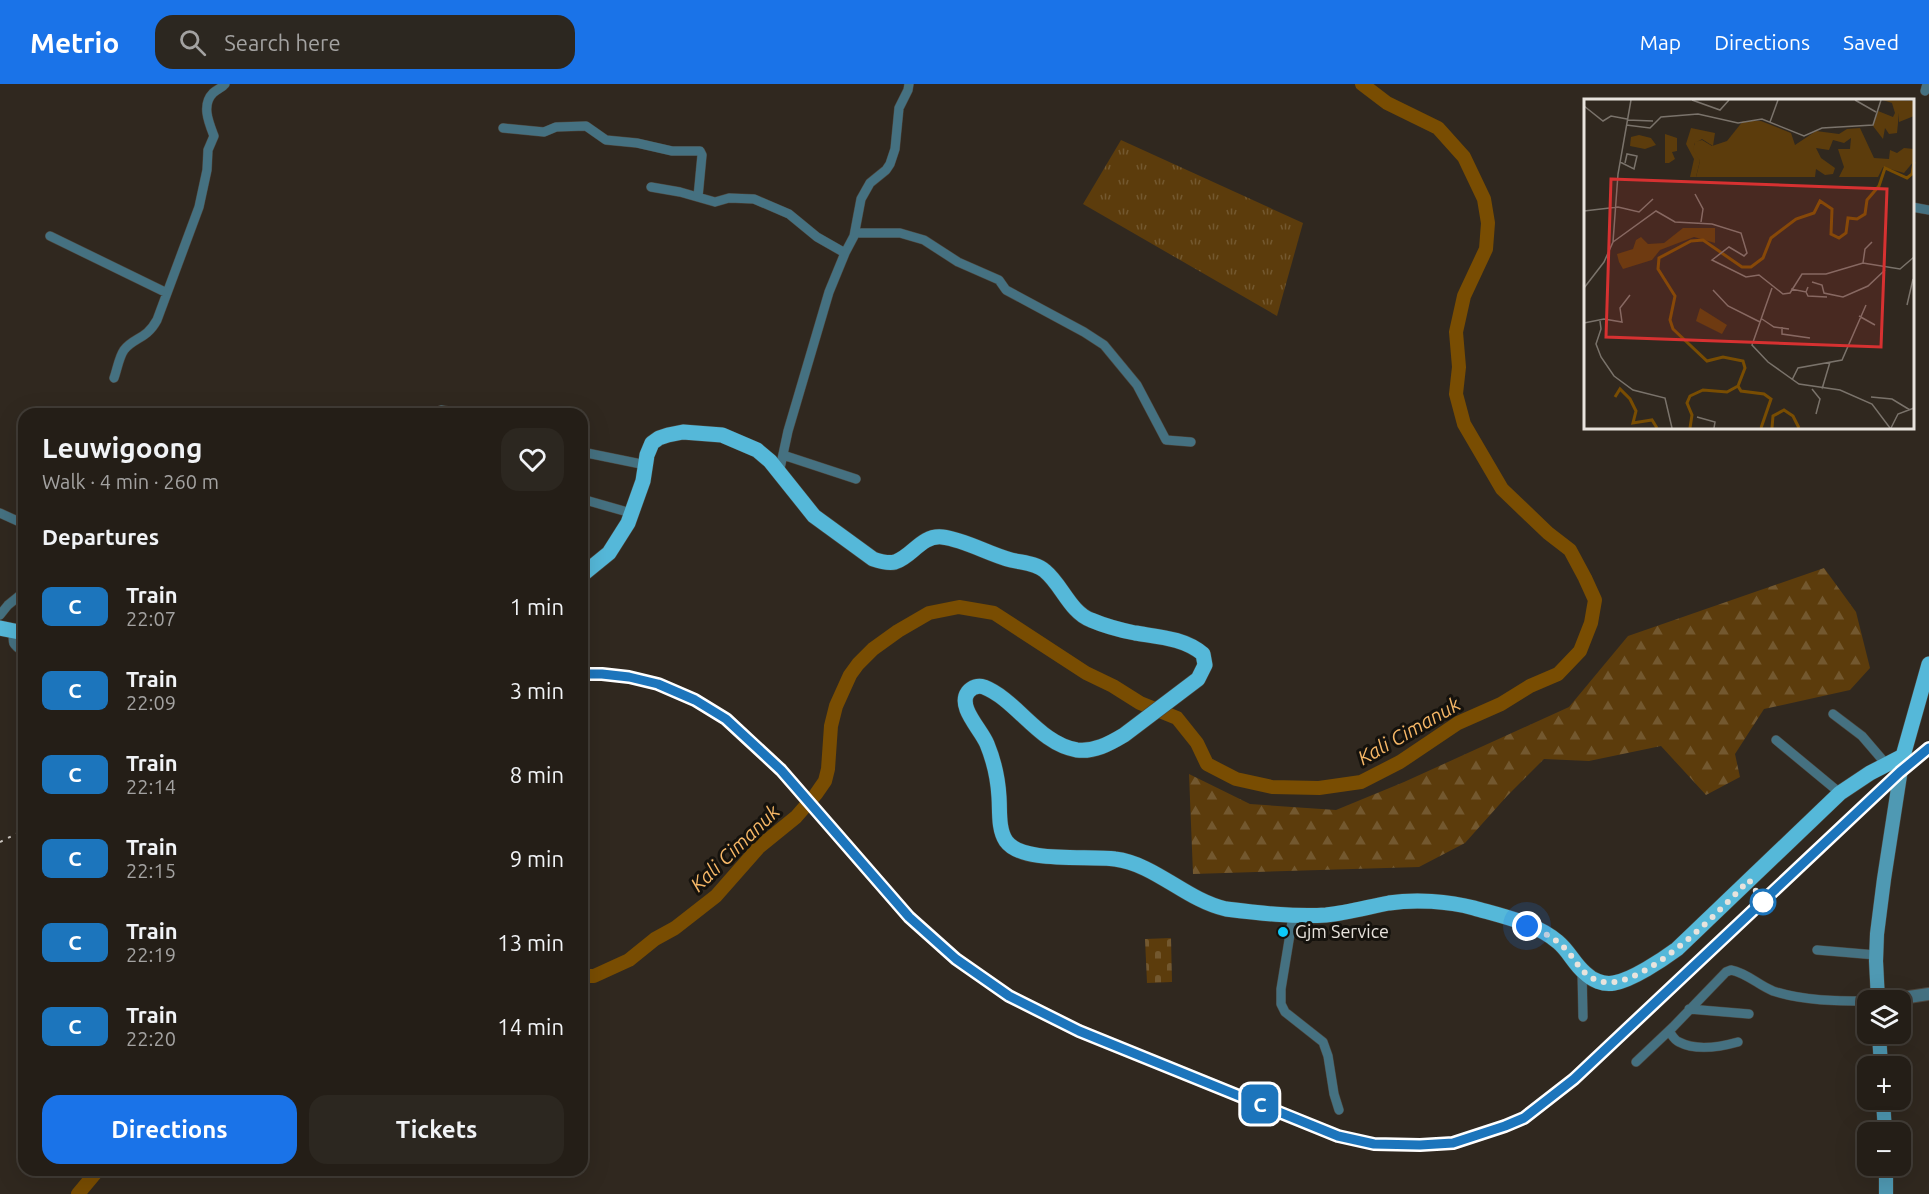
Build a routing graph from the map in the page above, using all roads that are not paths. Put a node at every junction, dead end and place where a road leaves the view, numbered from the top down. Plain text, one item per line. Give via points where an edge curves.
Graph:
1 (225, 84) edge
2 (909, 84) edge
3 (503, 128) dead end
4 (651, 187) dead end
5 (698, 197) junction
6 (1914, 207) edge
7 (1929, 210) edge
8 (855, 233) junction
9 (50, 236) dead end
10 (845, 254) junction
11 (167, 293) junction
12 (1123, 369) junction
13 (1138, 372) dead end
14 (114, 378) dead end
15 (1191, 442) dead end
16 (588, 453) edge
17 (783, 455) junction
18 (646, 465) junction
19 (779, 473) junction
20 (856, 479) dead end
21 (588, 501) edge
22 (0, 513) edge
23 (631, 513) junction
24 (18, 521) edge
25 (588, 569) edge
26 (18, 597) edge
27 (0, 615) edge
28 (13, 630) edge
29 (18, 648) edge
30 (1929, 664) edge
31 (1833, 714) dead end
32 (1776, 740) dead end
33 (1903, 756) junction
34 (1886, 764) junction
35 (1840, 793) junction
36 (1293, 915) junction
37 (1817, 950) dead end
38 (1876, 956) junction
39 (1582, 971) junction
40 (1878, 990) edge
41 (1929, 994) edge
42 (1911, 997) edge
43 (1857, 1001) edge
44 (1689, 1009) junction
45 (1749, 1014) dead end
46 (1583, 1017) dead end
47 (1669, 1031) junction
48 (1738, 1042) dead end
49 (1636, 1062) dead end
50 (1339, 1110) dead end
51 (1886, 1176) edge
52 (1886, 1194) edge

1 - 11 street via 207,104 208,124 214,136 208,150 207,170 199,207
2 - 8 street via 899,108 893,155 886,170 870,183 861,199
3 - 5 street via 544,132 556,127 586,126 606,140 672,151 700,151
4 - 5 street
5 - 10 street via 715,202 743,198 762,202 789,214
6 - 7 street
8 - 10 street
8 - 12 street via 900,233 924,240 958,262 999,279 1006,290 1084,332 1104,345
9 - 11 street
10 - 17 street via 829,292
11 - 14 street via 152,330 124,350
12 - 13 street
12 - 15 street via 1137,385 1167,440
16 - 18 street
17 - 19 street
17 - 20 street
18 - 19 main road via 652,443 659,438 699,432 722,435 757,450
18 - 23 main road
19 - 36 main road via 814,516 873,559 894,562 935,537 962,542 1043,568 1089,620 1170,638 1203,654 1205,665 1198,679 1124,735 1093,750 1058,744 1002,699 982,686 972,688 964,700 966,711 992,756 1006,842 1021,852 1039,855 1125,860 1214,906
21 - 23 street
22 - 24 street
23 - 25 main road via 616,544
26 - 27 street
28 - 29 street via 12,642
30 - 33 main road
31 - 34 street via 1862,736
32 - 35 street
33 - 34 main road
33 - 38 main road
34 - 35 main road
35 - 39 main road via 1705,924 1662,960 1613,984 1595,980
36 - 39 main road via 1338,914 1403,902 1472,908 1541,931 1558,942
36 - 50 street via 1281,1004 1323,1042
37 - 38 street
38 - 40 main road
39 - 46 street
41 - 42 street
43 - 44 street via 1774,991 1731,970
44 - 45 street
44 - 47 street
47 - 48 street via 1677,1041 1689,1045 1713,1047
47 - 49 street
51 - 52 main road

